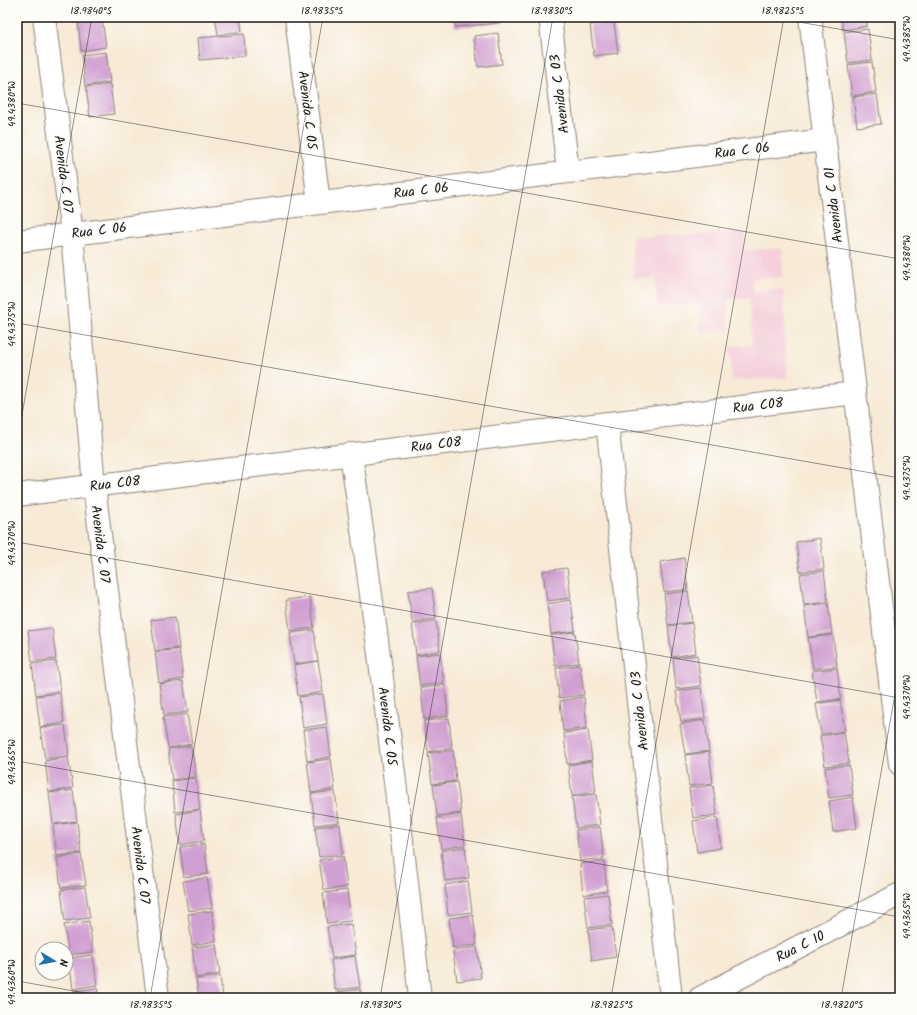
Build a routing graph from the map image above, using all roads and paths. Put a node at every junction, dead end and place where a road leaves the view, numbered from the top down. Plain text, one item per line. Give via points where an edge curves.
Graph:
1 (44, 17) edge
2 (296, 17) edge
3 (550, 17) edge
4 (810, 17) edge
5 (825, 140) junction
6 (568, 172) junction
7 (319, 203) junction
8 (72, 234) junction
9 (17, 240) edge
10 (855, 393) junction
11 (607, 423) junction
12 (351, 454) junction
13 (94, 486) junction
14 (17, 495) edge
15 (900, 764) edge
16 (900, 894) edge
17 (158, 998) edge
18 (420, 998) edge
19 (671, 998) edge
20 (700, 998) edge

1 - 8 street, Avenida C 07
2 - 7 street, Avenida C 05
3 - 6 street, Avenida C 03
4 - 5 street, Avenida C 01
5 - 6 street, Rua C 06
5 - 10 street, Avenida C 01
6 - 7 street, Rua C 06
7 - 8 street, Rua C 06
8 - 9 street, Rua C 06
8 - 13 street, Avenida C 07
10 - 11 street, Rua C08
10 - 15 street, Avenida C 01
11 - 12 street, Rua C08
11 - 19 street, Avenida C 03
12 - 13 street, Rua C08
12 - 18 street, Avenida C 05 via 403,840
13 - 14 street, Rua C08
13 - 17 street, Avenida C 07
16 - 20 street, Rua C 10

